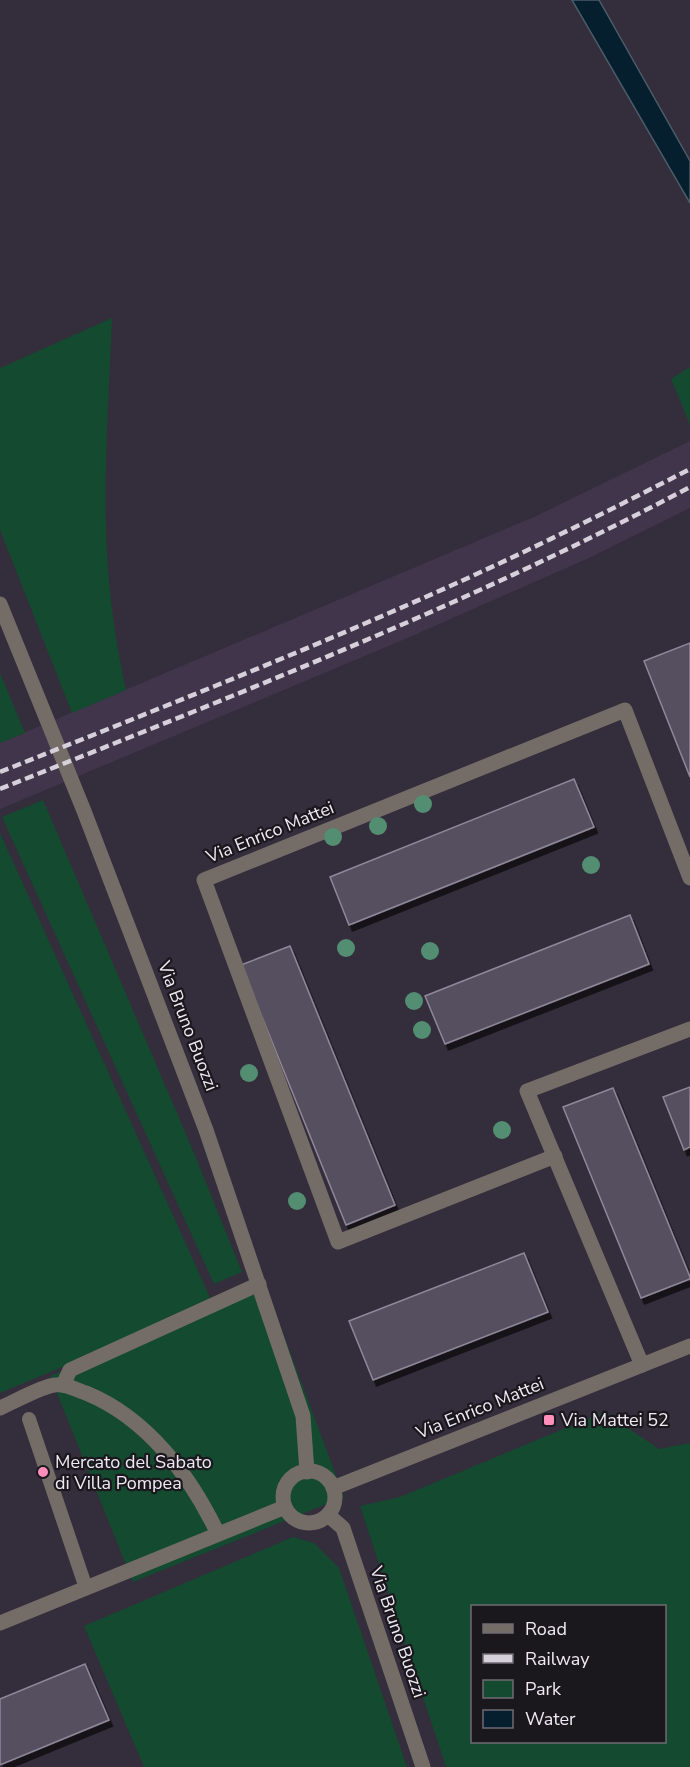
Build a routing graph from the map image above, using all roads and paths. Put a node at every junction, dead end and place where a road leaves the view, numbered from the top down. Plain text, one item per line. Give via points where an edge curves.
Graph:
1 (0, 604) edge
2 (690, 878) edge
3 (690, 1029) edge
4 (555, 1156) junction
5 (259, 1284) junction
6 (690, 1346) edge
7 (642, 1365) junction
8 (63, 1385) junction
9 (0, 1408) edge
10 (29, 1419) dead end
11 (307, 1472) junction
12 (333, 1488) junction
13 (285, 1507) junction
14 (328, 1515) junction
15 (218, 1534) junction
16 (86, 1588) junction
17 (0, 1623) edge
18 (423, 1767) edge

1 - 5 street, Via Bruno Buozzi via 206,1130
2 - 4 street, Via Enrico Mattei via 625,710 204,880 338,1242
3 - 4 street via 527,1091
4 - 7 street
5 - 8 street via 70,1370
5 - 11 street, Via Bruno Buozzi via 303,1416
6 - 7 street, Via Enrico Mattei
7 - 12 street, Via Enrico Mattei
8 - 9 street via 54,1384
8 - 15 street via 113,1406 153,1438 201,1500
10 - 16 lane
11 - 12 street via 322,1476
11 - 13 street via 299,1473 287,1484
12 - 14 street via 334,1502
13 - 14 street via 289,1515 304,1523
13 - 15 street
14 - 18 street, Via Bruno Buozzi via 343,1528
15 - 16 street
16 - 17 street

